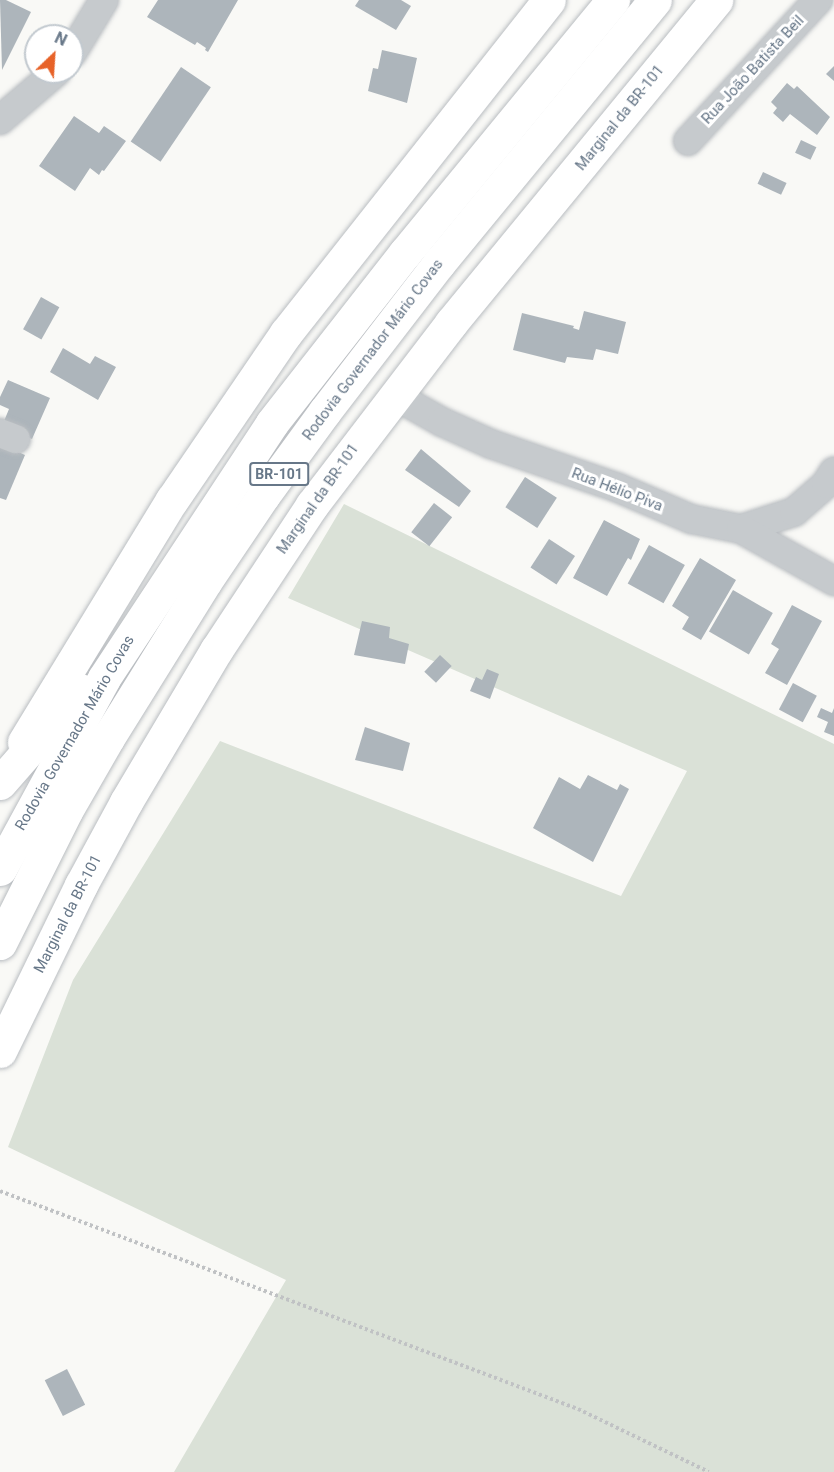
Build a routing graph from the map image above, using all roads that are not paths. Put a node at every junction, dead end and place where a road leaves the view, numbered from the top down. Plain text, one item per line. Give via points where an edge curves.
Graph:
1 (104, 0) edge
2 (549, 0) edge
3 (613, 0) edge
4 (655, 0) edge
5 (716, 0) edge
6 (818, 0) edge
7 (84, 33) edge
8 (42, 84) edge
9 (0, 120) edge
10 (688, 141) dead end
11 (394, 395) junction
12 (834, 471) edge
13 (741, 529) junction
14 (834, 581) edge
15 (137, 626) junction
16 (0, 782) edge
17 (0, 868) edge
18 (0, 943) edge
19 (0, 1051) edge

1 - 7 street
2 - 16 main road via 286,333 172,500
3 - 15 main road, Rodovia Governador Mário Covas / BR-101 via 405,253 279,414
4 - 18 main road, Rodovia Governador Mário Covas / BR-101 via 446,254 263,496 108,738 66,811
5 - 11 main road, Marginal da BR-101
6 - 10 street, Rua João Batista Beil
8 - 9 street
11 - 13 street, Rua Hélio Piva via 491,444 616,487 691,519
11 - 19 main road, Marginal da BR-101 via 312,505 175,717 81,885
12 - 13 street, Rua Hélio Piva via 826,484 794,512
13 - 14 street
15 - 16 main road
15 - 17 main road, Rodovia Governador Mário Covas / BR-101 via 64,748

